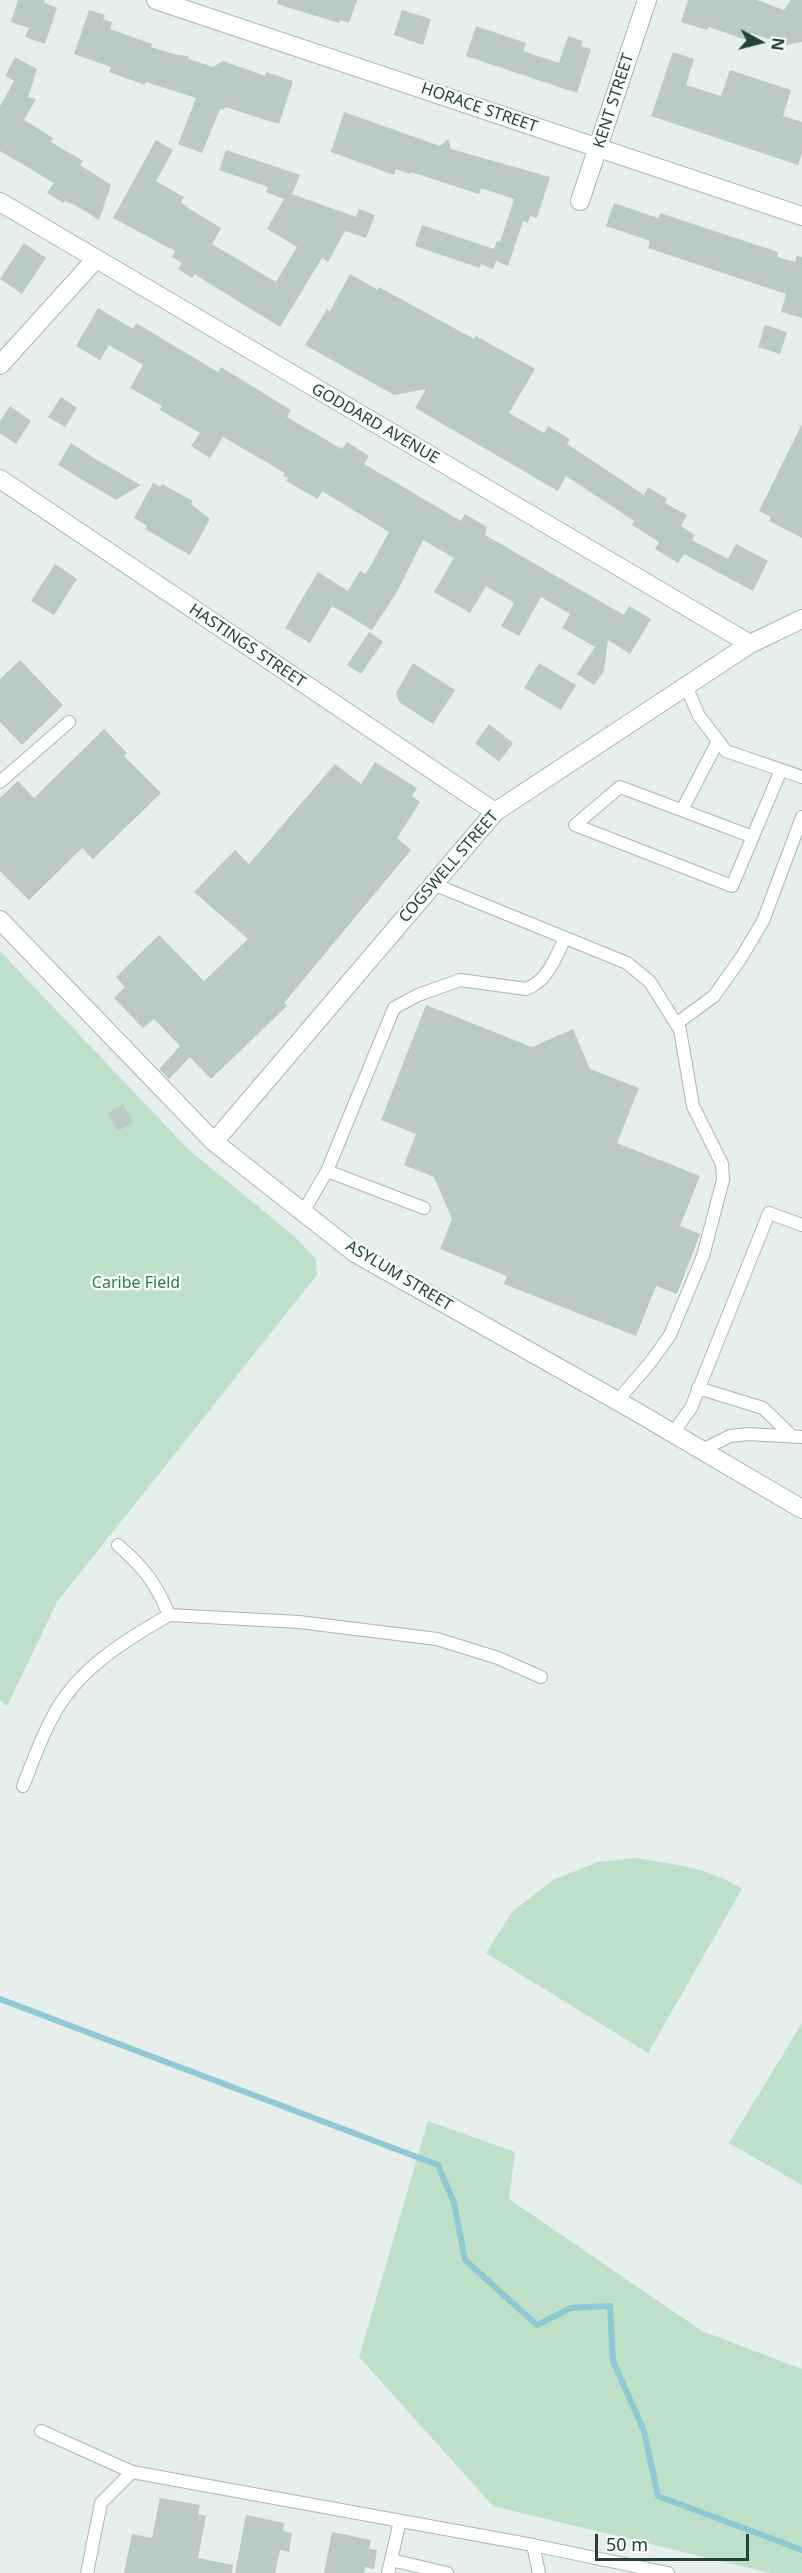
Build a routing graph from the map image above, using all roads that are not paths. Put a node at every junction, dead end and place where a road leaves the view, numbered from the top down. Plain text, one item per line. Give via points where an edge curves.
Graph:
1 (156, 0) edge
2 (647, 0) edge
3 (598, 148) junction
4 (580, 201) dead end
5 (0, 202) edge
6 (802, 216) edge
7 (95, 260) junction
8 (0, 365) edge
9 (0, 479) edge
10 (802, 619) edge
11 (750, 644) junction
12 (686, 686) junction
13 (69, 722) dead end
14 (718, 741) junction
15 (781, 770) junction
16 (802, 777) edge
17 (0, 783) edge
18 (682, 810) junction
19 (495, 812) junction
20 (802, 817) edge
21 (753, 837) junction
22 (433, 884) junction
23 (0, 920) edge
24 (565, 938) junction
25 (676, 1024) junction
26 (214, 1142) junction
27 (327, 1172) junction
28 (424, 1208) dead end
29 (303, 1212) junction
30 (802, 1225) edge
31 (698, 1388) junction
32 (617, 1401) junction
33 (673, 1433) junction
34 (798, 1437) edge
35 (702, 1450) junction
36 (802, 1509) edge
37 (118, 1545) dead end
38 (169, 1615) junction
39 (541, 1677) dead end
40 (23, 1786) dead end
41 (41, 2432) dead end
42 (132, 2472) junction
43 (400, 2521) junction
44 (533, 2545) junction
45 (391, 2560) junction
46 (87, 2573) edge
47 (388, 2573) edge
48 (447, 2573) edge
49 (539, 2573) edge
50 (668, 2573) edge

1 - 3 street, HORACE STREET
2 - 3 street, KENT STREET
3 - 4 street, KENT STREET
3 - 6 street, HORACE STREET
5 - 7 street, GODDARD AVENUE
7 - 8 street
7 - 11 street, GODDARD AVENUE
9 - 19 street, HASTINGS STREET
10 - 11 street, COGSWELL STREET
11 - 12 street, COGSWELL STREET
12 - 14 lane via 699,716
12 - 19 street, COGSWELL STREET
13 - 17 lane
14 - 15 lane via 726,751
14 - 18 lane
15 - 16 lane
15 - 21 lane
18 - 21 lane
18 - 21 lane via 620,787 575,825 732,886
19 - 22 street, COGSWELL STREET
20 - 25 lane via 763,921 741,958 714,996
22 - 24 lane
22 - 26 street, COGSWELL STREET
23 - 26 street, ASYLUM STREET
24 - 25 lane via 627,963 650,982
24 - 27 lane via 536,986 526,990 460,980 394,1008
25 - 32 lane via 693,1106 722,1164 723,1180 703,1256 670,1335
26 - 29 street, ASYLUM STREET
27 - 28 lane
27 - 29 lane
29 - 32 street, ASYLUM STREET via 355,1253
30 - 31 lane via 769,1213
31 - 33 lane via 691,1408
31 - 34 lane via 764,1408
32 - 33 street, ASYLUM STREET
33 - 35 street, ASYLUM STREET
34 - 35 lane via 730,1436
35 - 36 street, ASYLUM STREET
37 - 38 lane via 157,1587
38 - 39 lane via 299,1622 437,1639 498,1658
38 - 40 lane via 121,1643 78,1679 52,1716
41 - 42 lane
42 - 43 lane
42 - 46 lane via 101,2503
43 - 44 lane
43 - 45 lane
44 - 49 lane
44 - 50 lane
45 - 47 lane
45 - 48 lane

